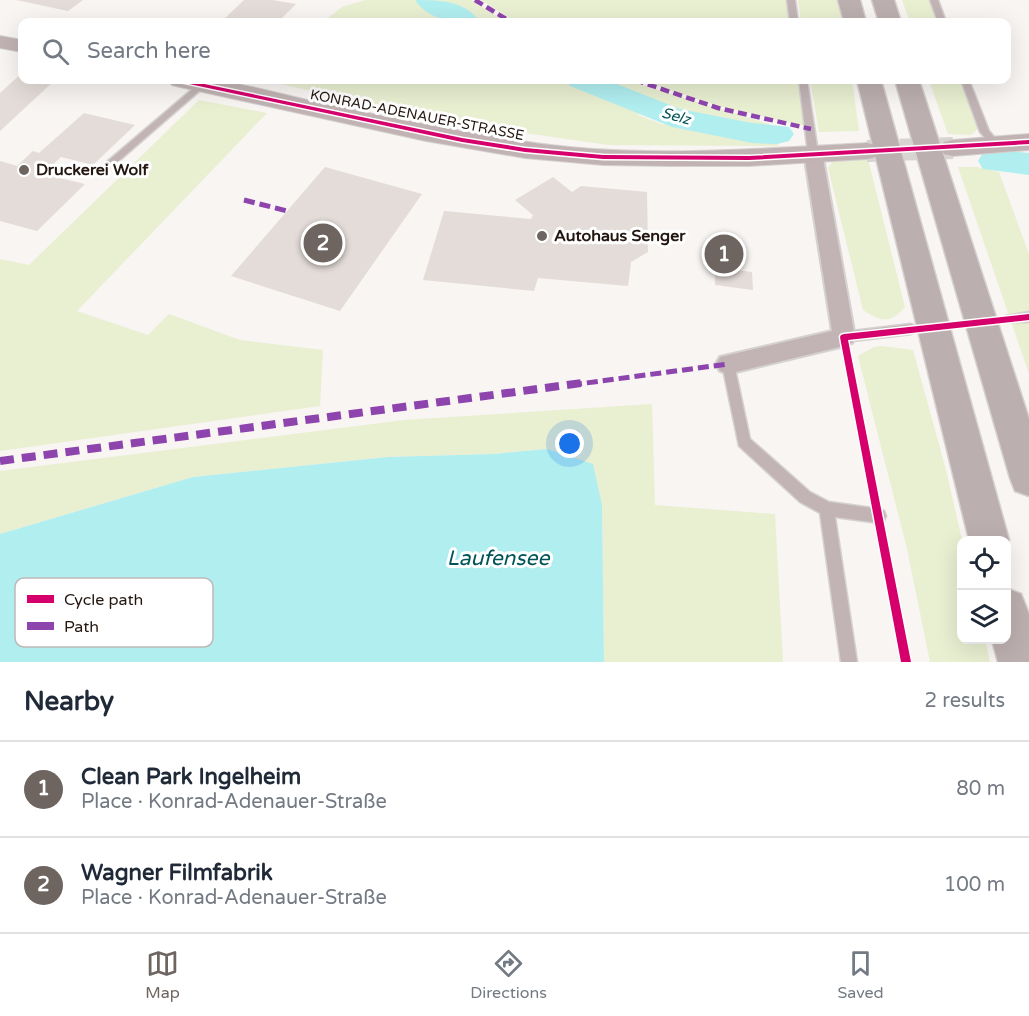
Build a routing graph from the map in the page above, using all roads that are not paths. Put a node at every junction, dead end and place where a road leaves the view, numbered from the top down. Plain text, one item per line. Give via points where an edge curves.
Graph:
1 (791, 0) edge
2 (849, 0) edge
3 (883, 0) edge
4 (934, 0) edge
5 (793, 18) edge
6 (854, 18) edge
7 (889, 18) edge
8 (941, 18) edge
9 (0, 42) edge
10 (18, 45) edge
11 (189, 84) edge
12 (200, 84) edge
13 (804, 84) edge
14 (870, 84) edge
15 (908, 84) edge
16 (966, 84) edge
17 (1029, 142) edge
18 (996, 145) junction
19 (953, 148) tunnel mouth
20 (867, 151) tunnel mouth
21 (813, 153) junction
22 (104, 169) dead end
23 (1029, 317) edge
24 (1010, 319) dead end
25 (911, 329) dead end
26 (844, 337) junction
27 (728, 364) joint
28 (1029, 478) edge
29 (827, 509) junction
30 (879, 516) dead end
31 (988, 536) edge
32 (1011, 628) edge
33 (849, 662) edge
34 (1020, 662) edge

1 - 5 lane
2 - 6 highway
3 - 7 highway
4 - 8 lane
9 - 10 main road
11 - 22 lane
12 - 21 main road, KONRAD-ADENAUER-STRASSE via 426,133 525,150 671,159
13 - 21 lane
14 - 31 highway
15 - 28 highway
16 - 18 lane via 985,132
17 - 18 main road
18 - 19 main road
20 - 21 main road, KONRAD-ADENAUER-STRASSE
21 - 26 street
23 - 24 lane
25 - 26 lane
26 - 27 street
27 - 29 lane via 744,442 805,496
29 - 30 lane
29 - 33 lane
32 - 34 highway

